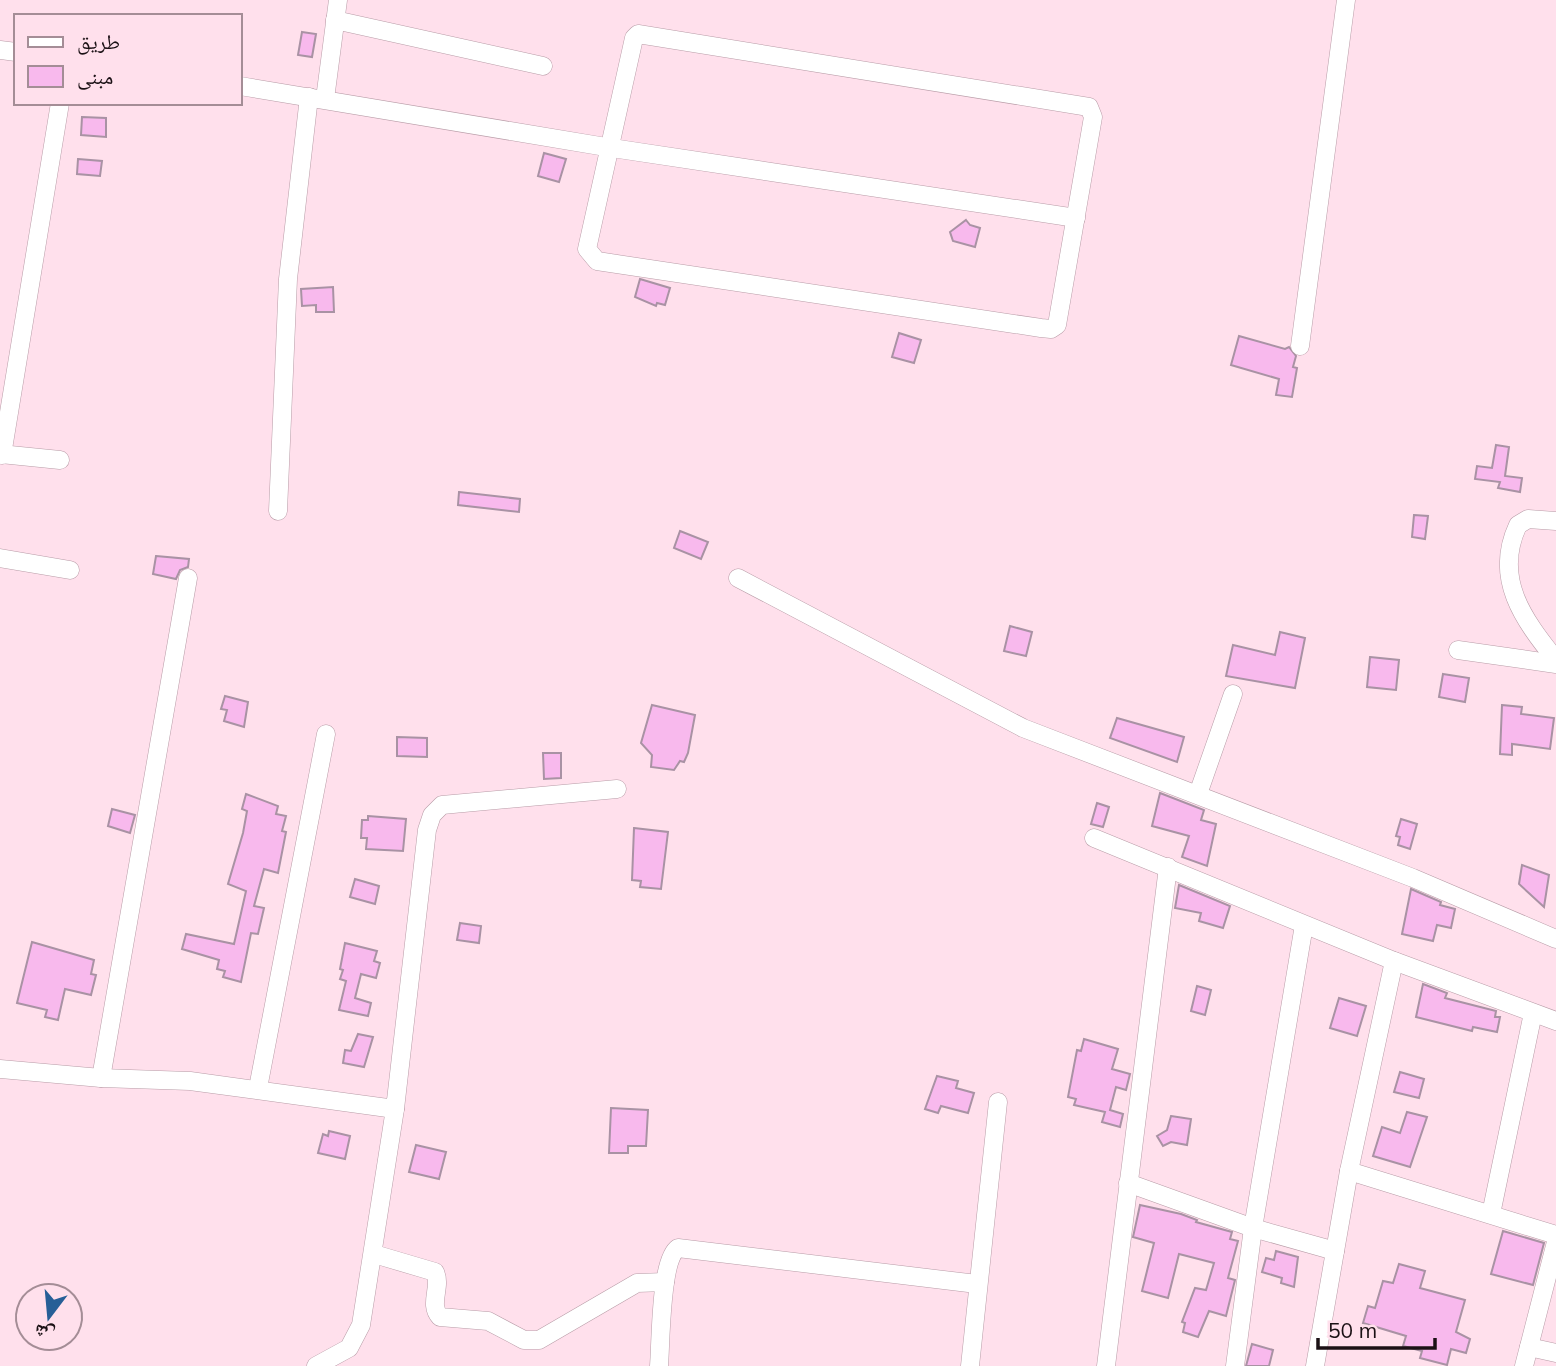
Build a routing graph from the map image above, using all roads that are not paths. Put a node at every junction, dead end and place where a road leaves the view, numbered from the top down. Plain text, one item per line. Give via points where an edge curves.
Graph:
1 (338, 0) edge
2 (1346, 0) edge
3 (335, 20) junction
4 (543, 66) dead end
5 (242, 86) edge
6 (317, 98) junction
7 (60, 105) edge
8 (612, 148) junction
9 (1076, 218) junction
10 (1300, 346) dead end
11 (1, 454) edge
12 (60, 460) dead end
13 (278, 511) dead end
14 (1556, 521) edge
15 (0, 558) edge
16 (70, 570) dead end
17 (188, 578) dead end
18 (738, 578) dead end
19 (1458, 650) dead end
20 (1556, 662) edge
21 (1233, 694) dead end
22 (326, 734) dead end
23 (617, 789) dead end
24 (1198, 794) junction
25 (1094, 838) dead end
26 (1168, 867) junction
27 (1304, 925) junction
28 (1556, 939) edge
29 (1394, 961) junction
30 (1533, 1013) junction
31 (1556, 1021) edge
32 (0, 1069) edge
33 (101, 1078) junction
34 (258, 1088) junction
35 (998, 1102) dead end
36 (395, 1109) junction
37 (1349, 1171) junction
38 (1128, 1183) junction
39 (1491, 1214) junction
40 (1253, 1228) junction
41 (1556, 1235) edge
42 (1556, 1242) edge
43 (1335, 1251) junction
44 (374, 1254) junction
45 (665, 1282) junction
46 (977, 1284) junction
47 (1529, 1347) junction
48 (1556, 1353) edge
49 (316, 1366) edge
50 (659, 1366) edge
51 (970, 1366) edge
52 (1106, 1366) edge
53 (1235, 1366) edge
54 (1315, 1366) edge
55 (1524, 1366) edge

1 - 3 street
2 - 10 street
3 - 4 street
3 - 6 street
5 - 6 street
6 - 8 street
6 - 13 street via 286,308
7 - 11 street
8 - 9 street
8 - 9 street via 638,34 1089,107 1093,117
8 - 9 street via 587,249 597,261 610,263 1051,329 1057,325
11 - 12 street
14 - 20 street via 1528,519 1518,524 1507,571 1524,618
15 - 16 street
17 - 33 street
18 - 24 street via 1023,728
19 - 20 street
21 - 24 street
22 - 34 street
23 - 36 street via 442,805 432,815
24 - 28 street
25 - 26 street
26 - 27 street
26 - 38 street
27 - 29 street
27 - 40 street
29 - 30 street
29 - 37 street
30 - 31 street
30 - 39 street
32 - 33 street
33 - 34 street
34 - 36 street
35 - 46 street
36 - 44 street
37 - 39 street
37 - 43 street
38 - 40 street
38 - 52 street
39 - 41 street
40 - 43 street
40 - 53 street
42 - 47 street
43 - 54 street
44 - 45 street via 435,1272 434,1308 440,1317 488,1321 530,1341 549,1337 637,1283
44 - 49 street via 356,1339 349,1348
45 - 46 street via 673,1251 683,1247
45 - 50 street
46 - 51 street
47 - 48 street
47 - 55 street

